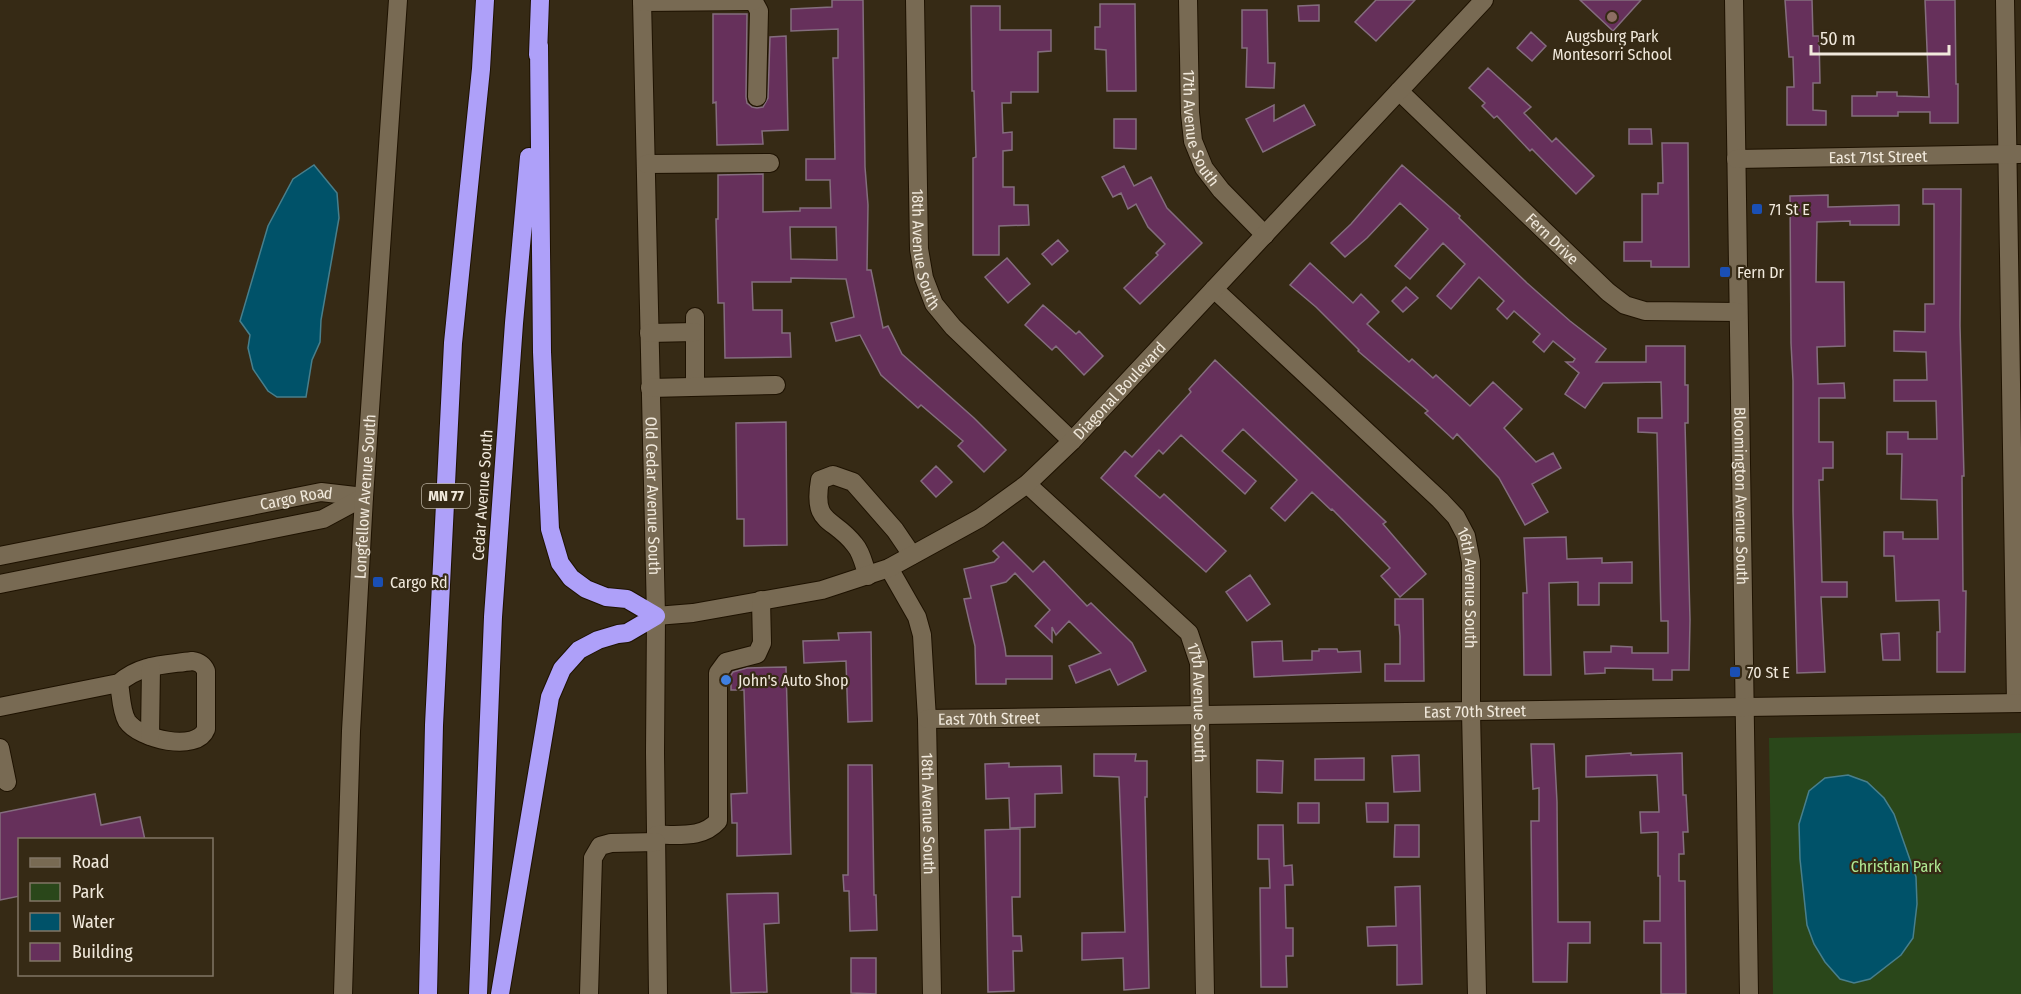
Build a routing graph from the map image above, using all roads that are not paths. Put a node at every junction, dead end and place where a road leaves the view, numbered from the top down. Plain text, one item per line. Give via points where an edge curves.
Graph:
1 (398, 0) edge
2 (485, 0) edge
3 (540, 0) edge
4 (753, 0) edge
5 (915, 0) edge
6 (1188, 0) edge
7 (1484, 0) edge
8 (1734, 0) edge
9 (2005, 0) edge
10 (642, 1) edge
11 (538, 45) junction
12 (1399, 91) junction
13 (757, 97) dead end
14 (2015, 154) edge
15 (1736, 159) junction
16 (771, 163) dead end
17 (646, 164) junction
18 (1264, 235) junction
19 (1214, 289) junction
20 (1738, 312) junction
21 (649, 333) junction
22 (776, 385) dead end
23 (695, 386) junction
24 (651, 387) junction
25 (1072, 441) junction
26 (1027, 484) junction
27 (364, 497) junction
28 (912, 555) junction
29 (0, 556) edge
30 (889, 568) junction
31 (868, 576) junction
32 (0, 584) edge
33 (761, 600) junction
34 (656, 616) junction
35 (151, 667) junction
36 (119, 683) junction
37 (2019, 703) edge
38 (0, 707) edge
39 (1744, 708) junction
40 (1471, 711) junction
41 (1201, 716) junction
42 (927, 719) junction
43 (150, 736) junction
44 (0, 748) edge
45 (7, 782) dead end
46 (656, 838) junction
47 (343, 994) edge
48 (428, 994) edge
49 (478, 994) edge
50 (500, 994) edge
51 (589, 994) edge
52 (658, 994) edge
53 (932, 994) edge
54 (1205, 994) edge
55 (1477, 994) edge
56 (1749, 994) edge

1 - 27 street, Longfellow Avenue South
2 - 48 highway, MN 77 via 453,343 434,725
3 - 11 highway, Cedar Avenue South
4 - 10 street
4 - 13 street via 759,11
5 - 25 street, 18th Avenue South via 919,249 924,278 934,304 953,327
6 - 18 street, 17th Avenue South via 1193,141 1204,168
7 - 12 street, Diagonal Boulevard
8 - 15 street, Bloomington Avenue South
9 - 14 street
10 - 17 street, Old Cedar Avenue South
11 - 34 highway via 542,352 554,549 571,578 586,589 606,597 627,599
11 - 49 highway, Cedar Avenue South via 493,617
12 - 18 street, Diagonal Boulevard
12 - 20 street, Fern Drive via 1625,304 1645,311
14 - 15 street, East 71st Street
14 - 37 street
15 - 20 street, Bloomington Avenue South
16 - 17 street
17 - 21 street, Old Cedar Avenue South
18 - 19 street, Diagonal Boulevard
19 - 25 street, Diagonal Boulevard
19 - 40 street, 16th Avenue South via 1456,517 1466,536 1471,562
20 - 39 street, Bloomington Avenue South
21 - 23 street via 695,325
21 - 24 street, Old Cedar Avenue South
22 - 23 street
23 - 24 street
24 - 34 street, Old Cedar Avenue South
25 - 26 street, Diagonal Boulevard
26 - 28 street, Diagonal Boulevard via 980,518
26 - 41 street, 17th Avenue South via 1189,633 1199,663
27 - 29 street, Cargo Road via 321,492
27 - 32 street, Cargo Road via 324,519
27 - 47 street, Longfellow Avenue South via 351,731
28 - 30 street, Diagonal Boulevard
28 - 31 street via 853,482 833,475 820,480 819,512 856,546
30 - 31 street, Diagonal Boulevard
30 - 42 street, 18th Avenue South via 917,617 922,635
31 - 33 street, Diagonal Boulevard via 822,590
33 - 34 street, Diagonal Boulevard
33 - 46 street via 762,643 757,654 726,662 718,673 718,821 700,834
34 - 46 street, Old Cedar Avenue South
34 - 50 highway via 627,633 598,640 579,650 562,669 550,697
35 - 36 street via 134,672
35 - 43 street
35 - 43 street via 192,660 203,665 206,729 200,738 176,742
36 - 38 street
36 - 43 street via 126,719
37 - 39 street, East 70th Street
39 - 40 street, East 70th Street
39 - 56 street, Bloomington Avenue South
40 - 41 street, East 70th Street
40 - 55 street, 16th Avenue South
41 - 42 street, East 70th Street
41 - 54 street, 17th Avenue South
42 - 53 street, 18th Avenue South
44 - 45 street
46 - 51 street via 600,846 593,858
46 - 52 street, Old Cedar Avenue South

